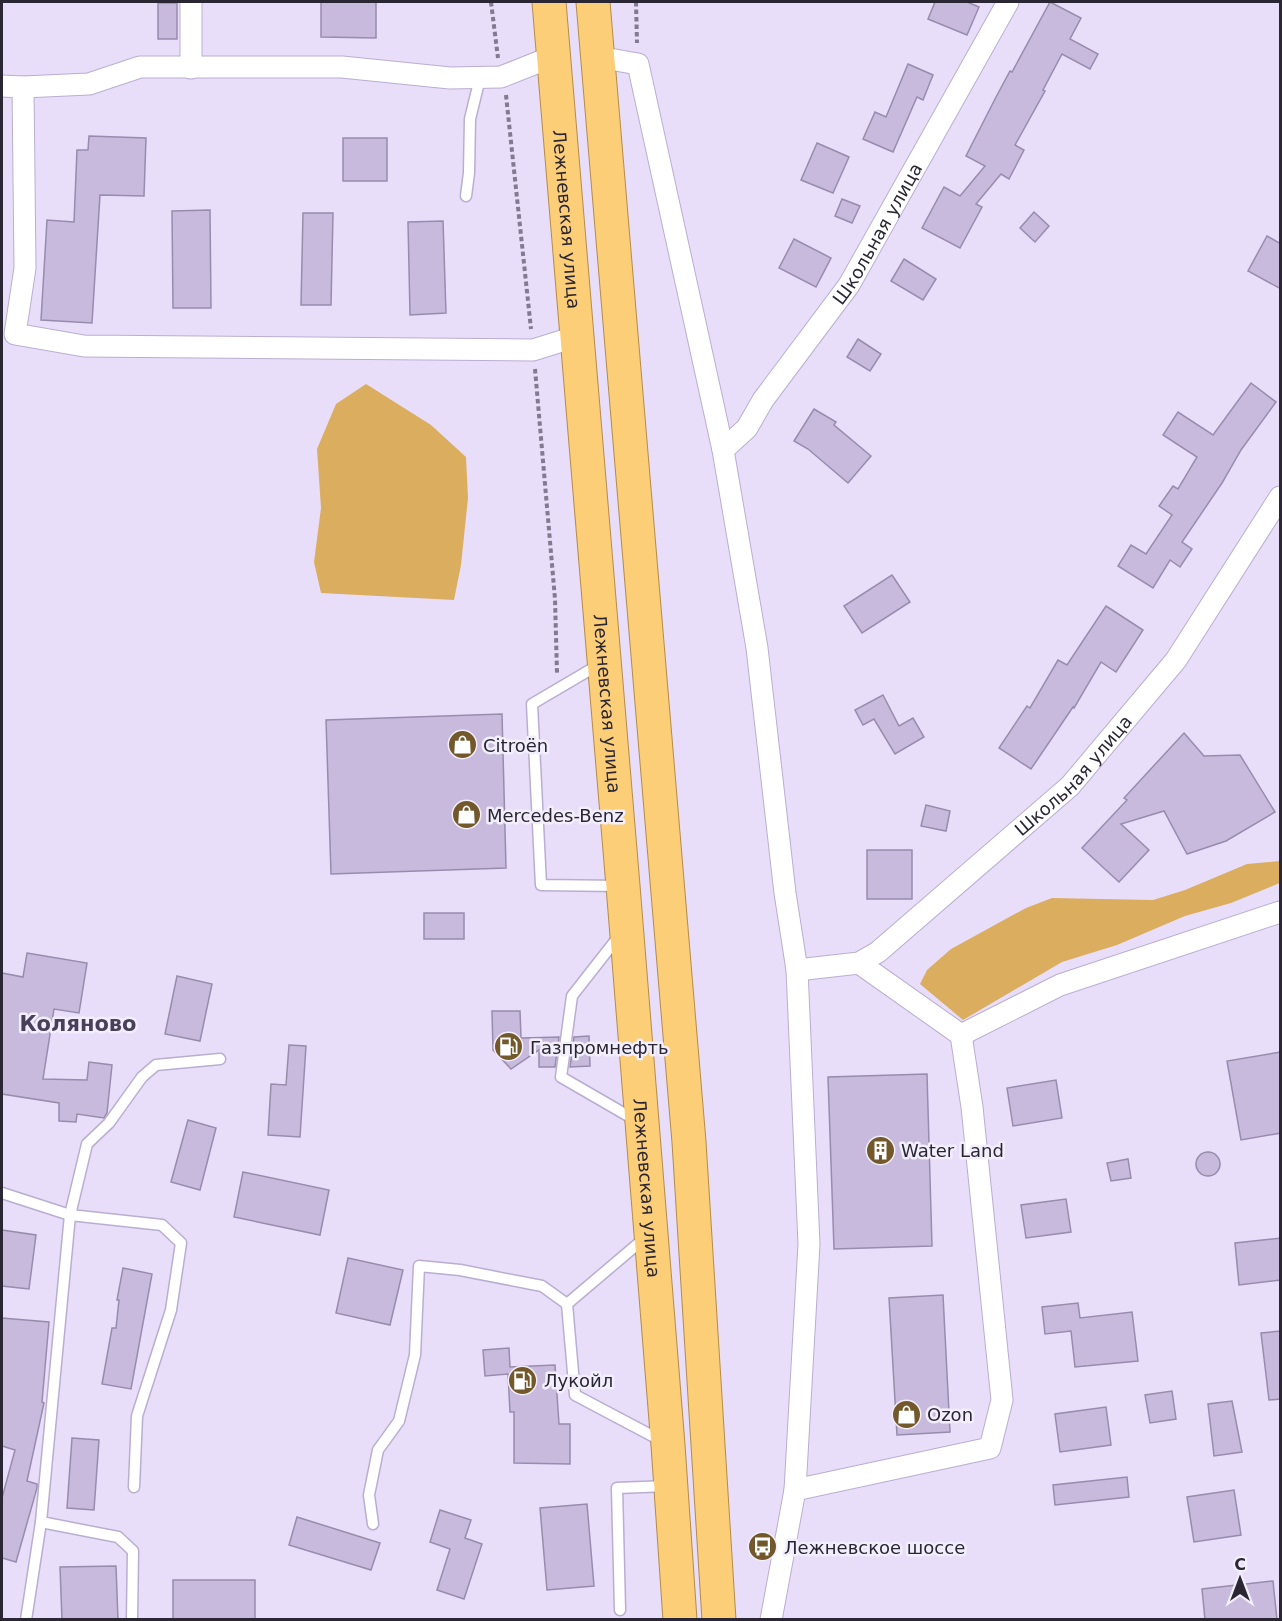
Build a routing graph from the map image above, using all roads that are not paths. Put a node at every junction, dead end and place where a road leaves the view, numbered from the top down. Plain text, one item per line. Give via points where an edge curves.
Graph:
1 (191, 2) edge
2 (549, 2) edge
3 (593, 2) edge
4 (1008, 2) edge
5 (554, 56) junction
6 (598, 57) junction
7 (191, 68) junction
8 (480, 78) junction
9 (2, 86) edge
10 (23, 87) junction
11 (466, 196) dead end
12 (578, 336) junction
13 (723, 450) junction
14 (1281, 497) edge
15 (605, 661) junction
16 (623, 886) junction
17 (1281, 912) edge
18 (627, 926) junction
19 (859, 963) junction
20 (797, 970) junction
21 (961, 1035) junction
22 (220, 1059) dead end
23 (642, 1124) junction
24 (2, 1193) edge
25 (70, 1215) junction
26 (651, 1233) junction
27 (567, 1304) junction
28 (668, 1445) junction
29 (672, 1486) junction
30 (134, 1487) dead end
31 (795, 1490) junction
32 (41, 1522) junction
33 (374, 1524) dead end
34 (620, 1610) dead end
35 (26, 1620) edge
36 (132, 1620) edge
37 (680, 1620) edge
38 (720, 1620) edge
39 (771, 1620) edge

1 - 7 street
2 - 5 highway, Лежневская улица
3 - 6 highway
4 - 13 street, Школьная улица via 849,285 747,428
5 - 8 street via 501,77
5 - 12 highway, Лежневская улица
6 - 13 street via 638,64
6 - 38 highway via 687,1119
7 - 8 street via 342,67
7 - 10 street via 140,67 89,84
8 - 11 lane via 470,119
9 - 10 street
10 - 12 street via 25,268 15,334 84,346 533,350
12 - 15 highway, Лежневская улица
13 - 20 street via 757,648 784,893
14 - 19 street, Школьная улица via 1176,660 1070,786 878,952
15 - 16 highway, Лежневская улица
15 - 16 lane via 532,704 541,885
16 - 18 highway, Лежневская улица
17 - 21 street via 1060,985
18 - 23 highway, Лежневская улица
18 - 23 lane via 572,996 561,1077
19 - 20 street, Школьная улица
19 - 21 street
20 - 31 street via 809,1244
21 - 31 street via 1002,1400 990,1448
22 - 25 lane via 156,1065 142,1077 109,1123 87,1144
23 - 26 highway, Лежневская улица
24 - 25 lane
25 - 30 lane via 162,1225 181,1243 171,1310 138,1416
25 - 32 lane
26 - 27 lane
26 - 28 highway, Лежневская улица
27 - 28 lane via 575,1395
27 - 33 lane via 542,1286 419,1266 415,1354 399,1421 378,1450 369,1495
28 - 29 highway, Лежневская улица
29 - 34 lane via 618,1488
29 - 37 highway, Лежневская улица
31 - 39 street
32 - 35 lane
32 - 36 lane via 118,1537 133,1551

